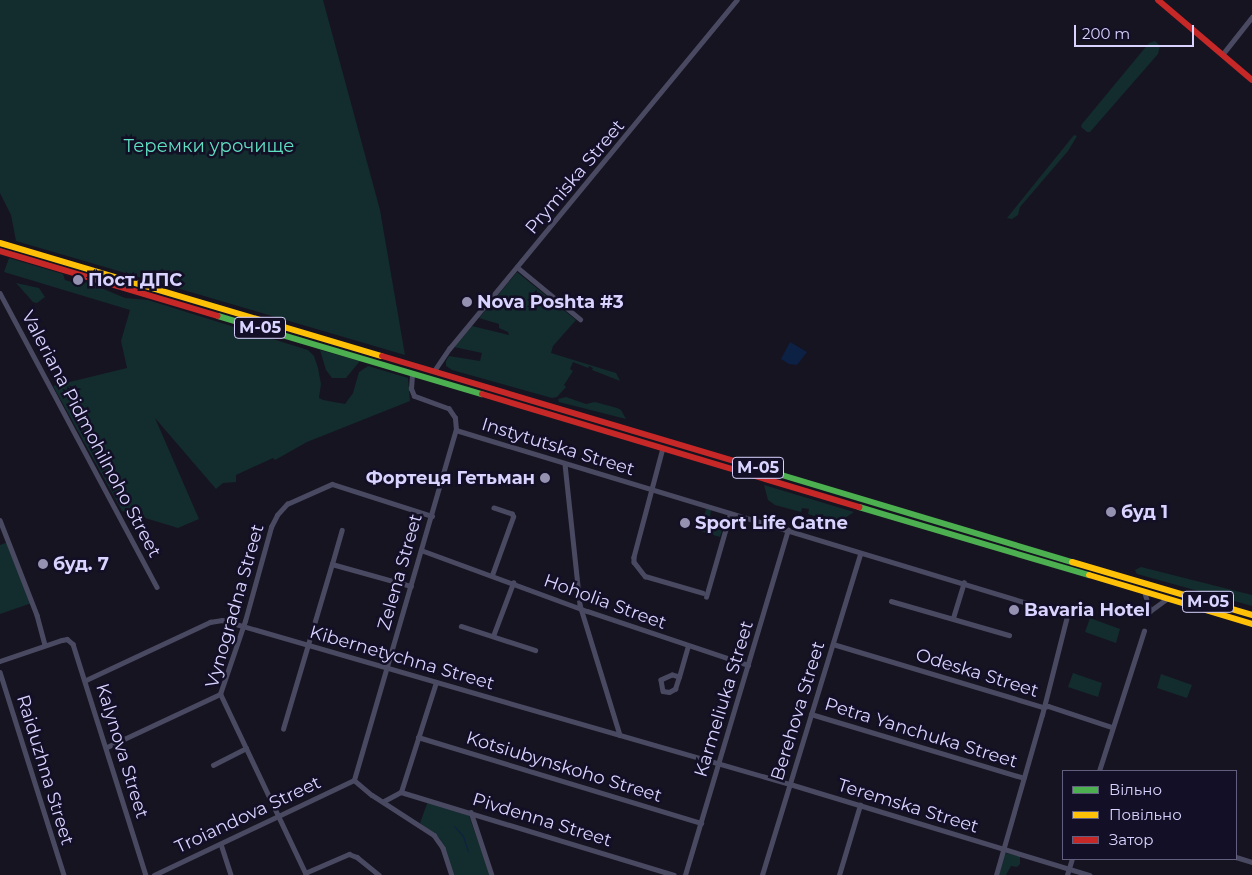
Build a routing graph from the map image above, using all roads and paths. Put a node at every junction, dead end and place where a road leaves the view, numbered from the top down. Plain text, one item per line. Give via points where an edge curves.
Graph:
1 (1158, 0) edge
2 (735, 1) edge
3 (1252, 17) edge
4 (1222, 55) junction
5 (1252, 80) edge
6 (0, 243) edge
7 (0, 251) edge
8 (517, 267) junction
9 (0, 293) edge
10 (580, 319) dead end
11 (434, 371) junction
12 (412, 374) junction
13 (456, 430) junction
14 (663, 448) junction
15 (565, 464) junction
16 (651, 491) junction
17 (494, 508) dead end
18 (730, 514) junction
19 (432, 516) junction
20 (0, 520) edge
21 (342, 530) dead end
22 (788, 530) junction
23 (422, 550) junction
24 (860, 554) junction
25 (332, 564) junction
26 (492, 575) junction
27 (513, 583) junction
28 (964, 583) junction
29 (411, 586) junction
30 (157, 588) dead end
31 (1145, 592) junction
32 (1167, 599) junction
33 (891, 601) dead end
34 (581, 608) junction
35 (1070, 608) dead end
36 (1068, 615) junction
37 (1252, 615) edge
38 (953, 618) junction
39 (1252, 624) edge
40 (243, 626) junction
41 (461, 626) dead end
42 (1144, 631) dead end
43 (1009, 635) dead end
44 (493, 636) junction
45 (307, 644) junction
46 (833, 644) junction
47 (46, 645) junction
48 (688, 646) junction
49 (535, 650) dead end
50 (0, 661) edge
51 (748, 665) junction
52 (387, 667) junction
53 (0, 672) edge
54 (679, 677) junction
55 (86, 680) junction
56 (436, 682) junction
57 (220, 694) junction
58 (1043, 708) junction
59 (811, 714) junction
60 (1112, 727) junction
61 (283, 729) dead end
62 (620, 735) junction
63 (418, 737) junction
64 (107, 747) junction
65 (246, 748) junction
66 (719, 764) junction
67 (213, 765) dead end
68 (1099, 770) edge
69 (1024, 778) junction
70 (354, 780) junction
71 (790, 784) junction
72 (401, 792) junction
73 (384, 801) junction
74 (860, 805) junction
75 (471, 812) junction
76 (279, 817) junction
77 (701, 823) junction
78 (221, 844) junction
79 (1003, 849) junction
80 (1237, 857) edge
81 (1072, 860) edge
82 (1252, 862) edge
83 (1069, 869) junction
84 (305, 874) edge
85 (64, 875) edge
86 (146, 875) edge
87 (154, 875) edge
88 (231, 875) edge
89 (379, 875) edge
90 (452, 875) edge
91 (492, 875) edge
92 (674, 875) edge
93 (685, 875) edge
94 (762, 875) edge
95 (839, 875) edge
96 (996, 875) edge
97 (1067, 875) edge
98 (1090, 875) edge

1 - 4 main road
2 - 8 street, Prymiska Street
3 - 4 street
4 - 5 main road
6 - 11 main road, М-05
7 - 12 main road, М-05
8 - 10 street
8 - 11 street, Prymiska Street via 441,358
9 - 30 street, Valeriana Pidmohilnoho Street
11 - 37 main road, М-05
12 - 13 street via 414,396 449,409 455,418
12 - 14 main road, М-05
13 - 15 street, Instytutska Street
13 - 19 street, Zelena Street
14 - 16 street
14 - 31 main road, М-05
15 - 16 street, Instytutska Street
15 - 34 street
16 - 18 street, Instytutska Street
16 - 18 street, Instytutska Street via 634,562 645,576 705,595
17 - 26 street via 513,517
18 - 22 street, Instytutska Street
19 - 23 street, Zelena Street
19 - 40 street, Vynogradna Street via 332,484 287,504 271,527
20 - 47 street
21 - 25 street
22 - 24 street, Instytutska Street
22 - 51 street, Karmeliuka Street
23 - 26 street, Hoholia Street
23 - 29 street, Zelena Street
24 - 28 street, Instytutska Street
24 - 46 street, Berehova Street
25 - 29 street
25 - 45 street
26 - 27 street, Hoholia Street
27 - 34 street, Hoholia Street
27 - 44 street
28 - 36 street, Instytutska Street
28 - 38 street
29 - 52 street, Zelena Street
31 - 32 main road, М-05
31 - 32 street via 1150,611
32 - 39 main road, М-05
33 - 38 street
34 - 48 street, Hoholia Street
34 - 62 street
35 - 36 street
36 - 58 street
38 - 43 street
40 - 45 street, Kibernetychna Street
40 - 55 street, Kibernetychna Street via 222,620 210,622
40 - 57 street, Vynogradna Street
41 - 44 street
42 - 60 street
44 - 49 street
45 - 52 street, Kibernetychna Street
45 - 61 street
46 - 58 street, Odeska Street
46 - 59 street, Berehova Street
47 - 50 street
47 - 55 street, Kalynova Street via 67,639 75,648
48 - 51 street, Hoholia Street
48 - 54 street
51 - 66 street, Karmeliuka Street
52 - 56 street, Kibernetychna Street
52 - 70 street, Zelena Street
53 - 85 street, Raiduzhna Street
54 - 54 street via 672,692 662,691 662,680
55 - 64 street, Kalynova Street
56 - 62 street, Kibernetychna Street
56 - 63 street
57 - 64 street
57 - 65 street, Vynogradna Street
58 - 60 street, Odeska Street via 1048,706
58 - 69 street
59 - 69 street, Petra Yanchuka Street
59 - 71 street, Berehova Street
60 - 68 street
62 - 66 street, Kibernetychna Street
63 - 72 street
63 - 77 street, Kotsiubynskoho Street
64 - 86 street, Kalynova Street
65 - 67 street
65 - 76 street, Vynogradna Street
66 - 71 street, Teremska Street
66 - 77 street, Karmeliuka Street
69 - 79 street
70 - 73 street
70 - 76 street, Troiandova Street
71 - 74 street, Teremska Street
71 - 94 street, Berehova Street
72 - 73 street
72 - 75 street, Pivdenna Street
73 - 90 street via 439,840
74 - 79 street, Teremska Street
74 - 95 street
75 - 91 street
75 - 92 street, Pivdenna Street
76 - 78 street, Troiandova Street
76 - 84 street, Vynogradna Street
77 - 93 street, Karmeliuka Street
78 - 87 street, Troiandova Street
78 - 88 street
79 - 83 street, Teremska Street
79 - 96 street
80 - 82 street
81 - 83 street
83 - 97 street
83 - 98 street, Teremska Street
84 - 89 street via 350,854

